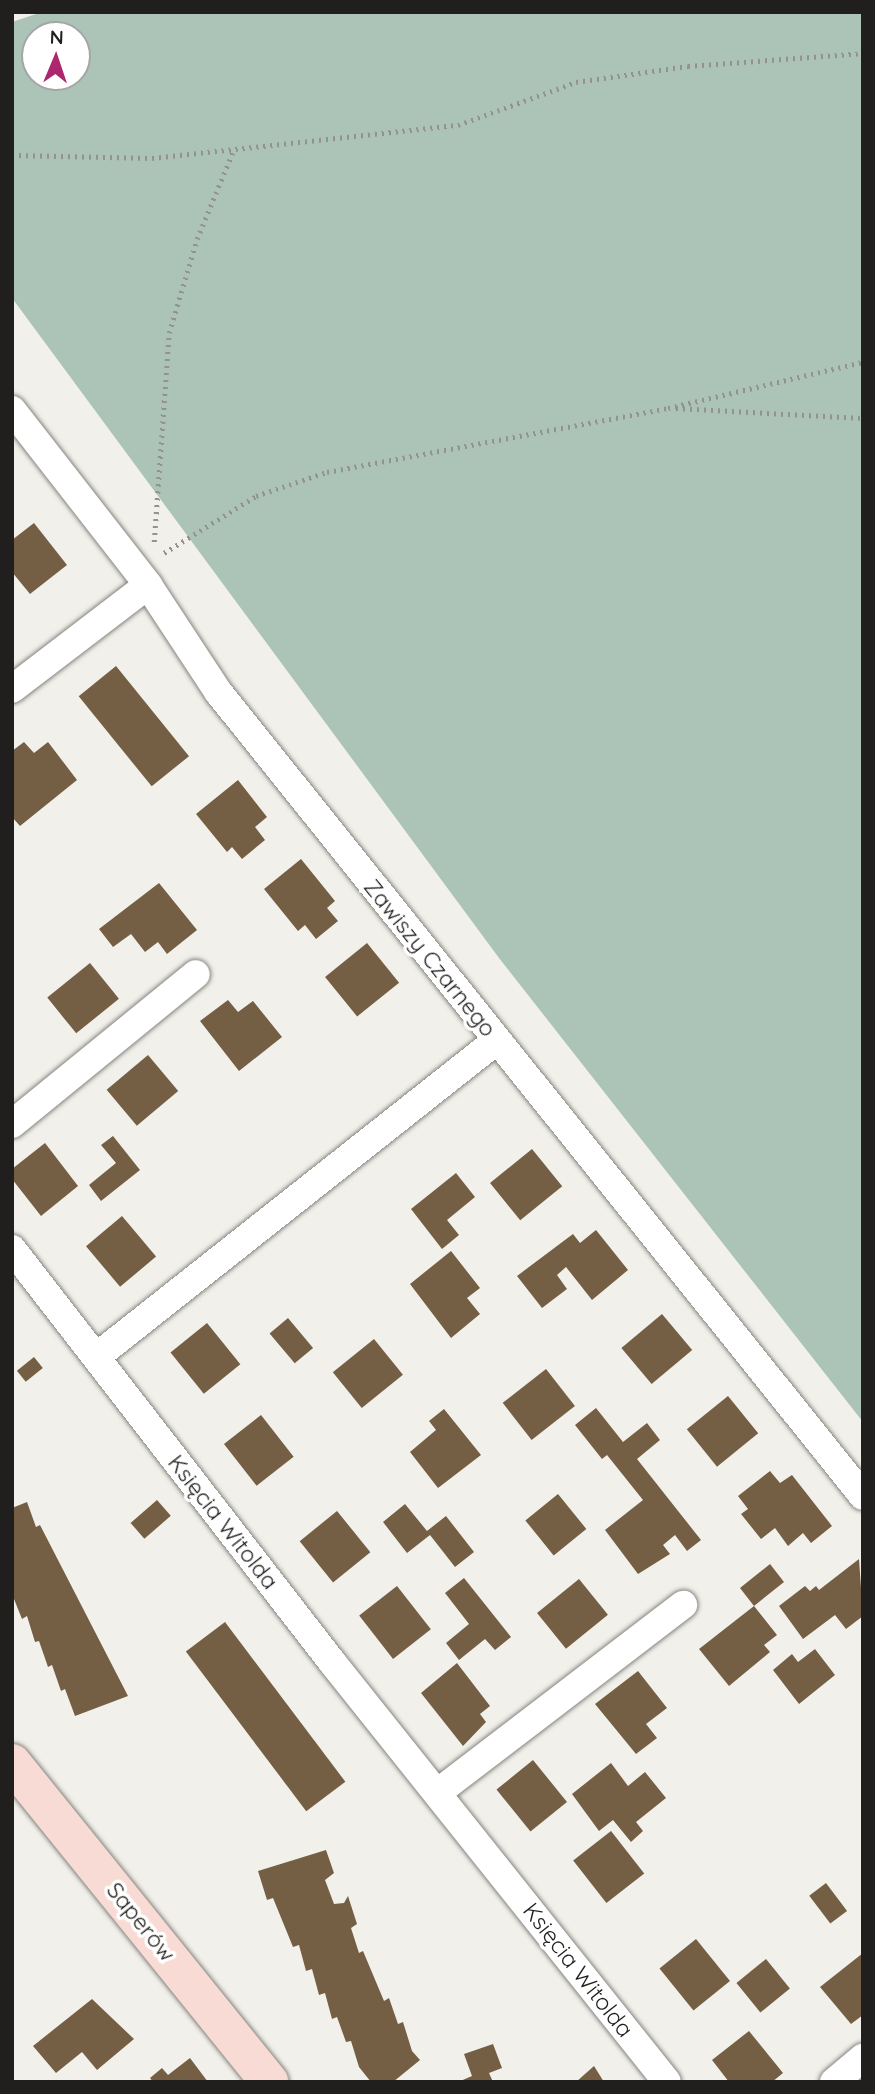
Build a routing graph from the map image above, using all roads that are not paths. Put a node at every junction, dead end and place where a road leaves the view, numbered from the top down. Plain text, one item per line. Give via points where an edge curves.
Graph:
1 (12, 410) edge
2 (150, 573) junction
3 (12, 689) edge
4 (196, 974) dead end
5 (496, 1041) junction
6 (12, 1124) edge
7 (12, 1249) edge
8 (96, 1357) junction
9 (863, 1496) edge
10 (683, 1605) dead end
11 (12, 1763) edge
12 (437, 1793) junction
13 (863, 2058) edge
14 (269, 2082) edge
15 (667, 2082) edge
16 (834, 2082) edge

1 - 2 street, Zawiszy Czarnego
2 - 3 street
2 - 5 street, Zawiszy Czarnego via 219,692
4 - 6 street
5 - 8 street
5 - 9 street, Zawiszy Czarnego
7 - 8 street, Księcia Witolda
8 - 12 street, Księcia Witolda
10 - 12 street
11 - 14 street, Saperów
12 - 15 street, Księcia Witolda
13 - 16 street

